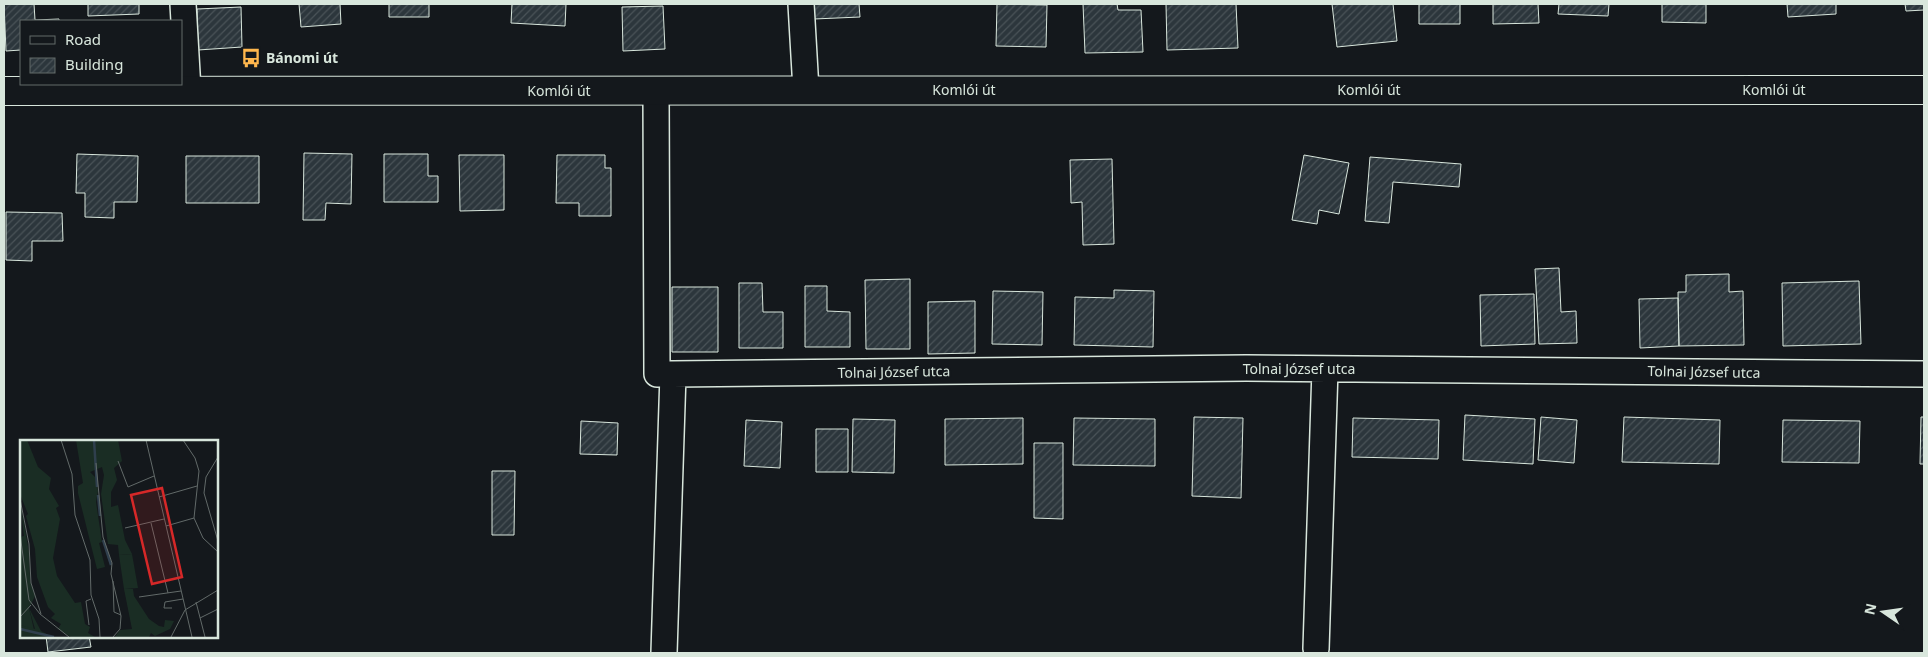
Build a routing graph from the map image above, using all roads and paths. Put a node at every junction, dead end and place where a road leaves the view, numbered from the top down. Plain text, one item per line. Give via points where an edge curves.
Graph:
1 (184, 4) edge
2 (801, 4) edge
3 (188, 90) junction
4 (806, 90) junction
5 (1924, 90) edge
6 (4, 91) edge
7 (656, 91) junction
8 (1325, 369) junction
9 (673, 374) junction
10 (1924, 374) edge
11 (1316, 649) dead end
12 (664, 653) edge

1 - 3 street
2 - 4 street
3 - 6 main road, Komlói út
3 - 7 main road, Komlói út
4 - 5 main road, Komlói út
4 - 7 main road, Komlói út
7 - 9 street via 657,374
8 - 9 street, Tolnai József utca
8 - 10 street, Tolnai József utca
8 - 11 street
9 - 12 street

